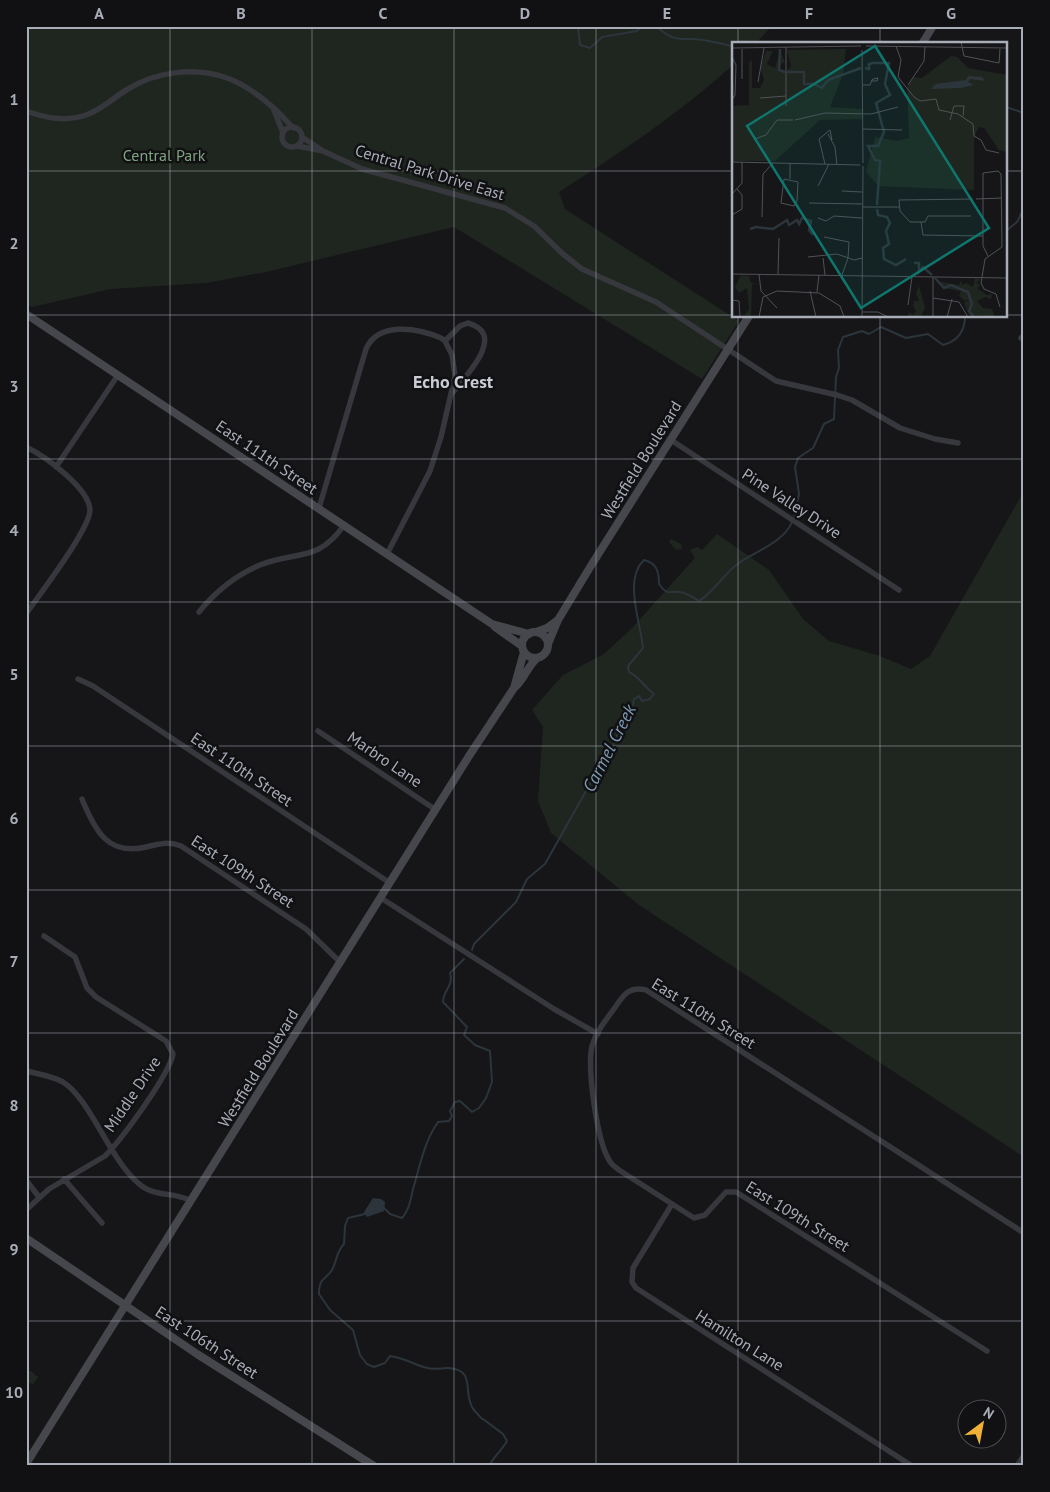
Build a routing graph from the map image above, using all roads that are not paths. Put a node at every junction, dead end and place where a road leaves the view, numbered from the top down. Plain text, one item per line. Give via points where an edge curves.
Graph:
1 (933, 26) edge
2 (923, 42) edge
3 (273, 108) junction
4 (26, 111) edge
5 (294, 128) junction
6 (283, 133) junction
7 (302, 137) junction
8 (296, 146) junction
9 (323, 151) junction
10 (26, 314) edge
11 (748, 318) edge
12 (445, 341) junction
13 (727, 351) junction
14 (118, 375) junction
15 (452, 393) junction
16 (670, 440) junction
17 (958, 443) dead end
18 (26, 447) edge
19 (56, 467) junction
20 (319, 508) junction
21 (344, 526) junction
22 (387, 554) junction
23 (899, 590) dead end
24 (198, 612) dead end
25 (26, 614) edge
26 (558, 620) junction
27 (492, 624) junction
28 (532, 633) junction
29 (548, 644) junction
30 (523, 649) junction
31 (537, 658) junction
32 (78, 679) dead end
33 (514, 688) junction
34 (318, 731) dead end
35 (82, 799) dead end
36 (436, 810) junction
37 (390, 883) junction
38 (381, 898) junction
39 (44, 936) dead end
40 (340, 962) junction
41 (598, 1034) junction
42 (26, 1071) edge
43 (111, 1150) junction
44 (64, 1179) junction
45 (26, 1180) edge
46 (39, 1197) junction
47 (191, 1201) junction
48 (672, 1204) junction
49 (26, 1210) edge
50 (102, 1223) dead end
51 (1024, 1233) edge
52 (26, 1238) edge
53 (126, 1305) junction
54 (987, 1351) dead end
55 (1024, 1455) edge
56 (26, 1464) edge
57 (374, 1466) edge
58 (912, 1466) edge
59 (1017, 1466) edge

1 - 2 main road
3 - 4 street, Central Park Drive East via 241,84 207,73 184,72 141,82 81,117 58,119
3 - 5 street, Central Park Drive East
3 - 6 street
5 - 6 street
5 - 7 street, Central Park Drive East
6 - 8 street via 284,143
7 - 8 street
7 - 9 street, Central Park Drive East
8 - 9 street, Central Park Drive East
9 - 13 street, Central Park Drive East via 376,174 505,208 534,226 582,269 656,302
10 - 14 main road, East 111th Street
11 - 13 main road, Westfield Boulevard
12 - 15 street via 455,369
12 - 15 street via 460,326 468,323 481,330 484,338 480,356
12 - 20 street via 436,336 403,330 383,331 371,340
13 - 16 main road, Westfield Boulevard
13 - 17 street, Central Park Drive East via 776,381 852,400 900,428
14 - 19 street
14 - 20 main road, East 111th Street
15 - 22 street via 434,460
16 - 23 street, Pine Valley Drive
16 - 26 main road, Westfield Boulevard
18 - 19 street
19 - 25 street via 85,496 89,515 83,530
20 - 21 main road, East 111th Street
21 - 22 main road, East 111th Street
21 - 24 street via 323,548 272,561 236,577
22 - 27 main road, East 111th Street
26 - 28 main road
26 - 29 main road, Westfield Boulevard
27 - 28 main road, East 111th Street
27 - 30 main road, East 111th Street
28 - 29 main road via 544,636
28 - 30 main road via 523,640
29 - 31 main road via 545,653
30 - 31 main road via 528,656
30 - 33 main road, Westfield Boulevard
31 - 33 main road, Westfield Boulevard
32 - 37 street, East 110th Street
33 - 36 main road, Westfield Boulevard
34 - 36 street, Marbro Lane
35 - 40 street, East 109th Street via 98,830 117,848 130,850 163,843 181,846 306,929
36 - 37 main road, Westfield Boulevard
37 - 38 main road, Westfield Boulevard
38 - 40 main road, Westfield Boulevard
38 - 41 street
39 - 43 street, Middle Drive via 75,957 88,988 96,997 166,1042 172,1050 172,1059 143,1107
40 - 47 main road, Westfield Boulevard
41 - 48 street, East 109th Street via 592,1048 590,1078 605,1153 620,1170
41 - 51 street, East 110th Street via 625,994 638,988 646,990
42 - 43 street via 54,1078 70,1088
43 - 44 street
43 - 47 street via 123,1168 146,1190 183,1196
44 - 46 street
44 - 50 street
45 - 46 street
46 - 49 street
47 - 53 main road, Westfield Boulevard
48 - 54 street, East 109th Street via 698,1218 705,1215 721,1195 736,1192
48 - 58 street, Hamilton Lane via 633,1268 632,1282 636,1288
52 - 53 main road, East 106th Street
53 - 56 main road, Westfield Boulevard
53 - 57 main road, East 106th Street
55 - 59 street

